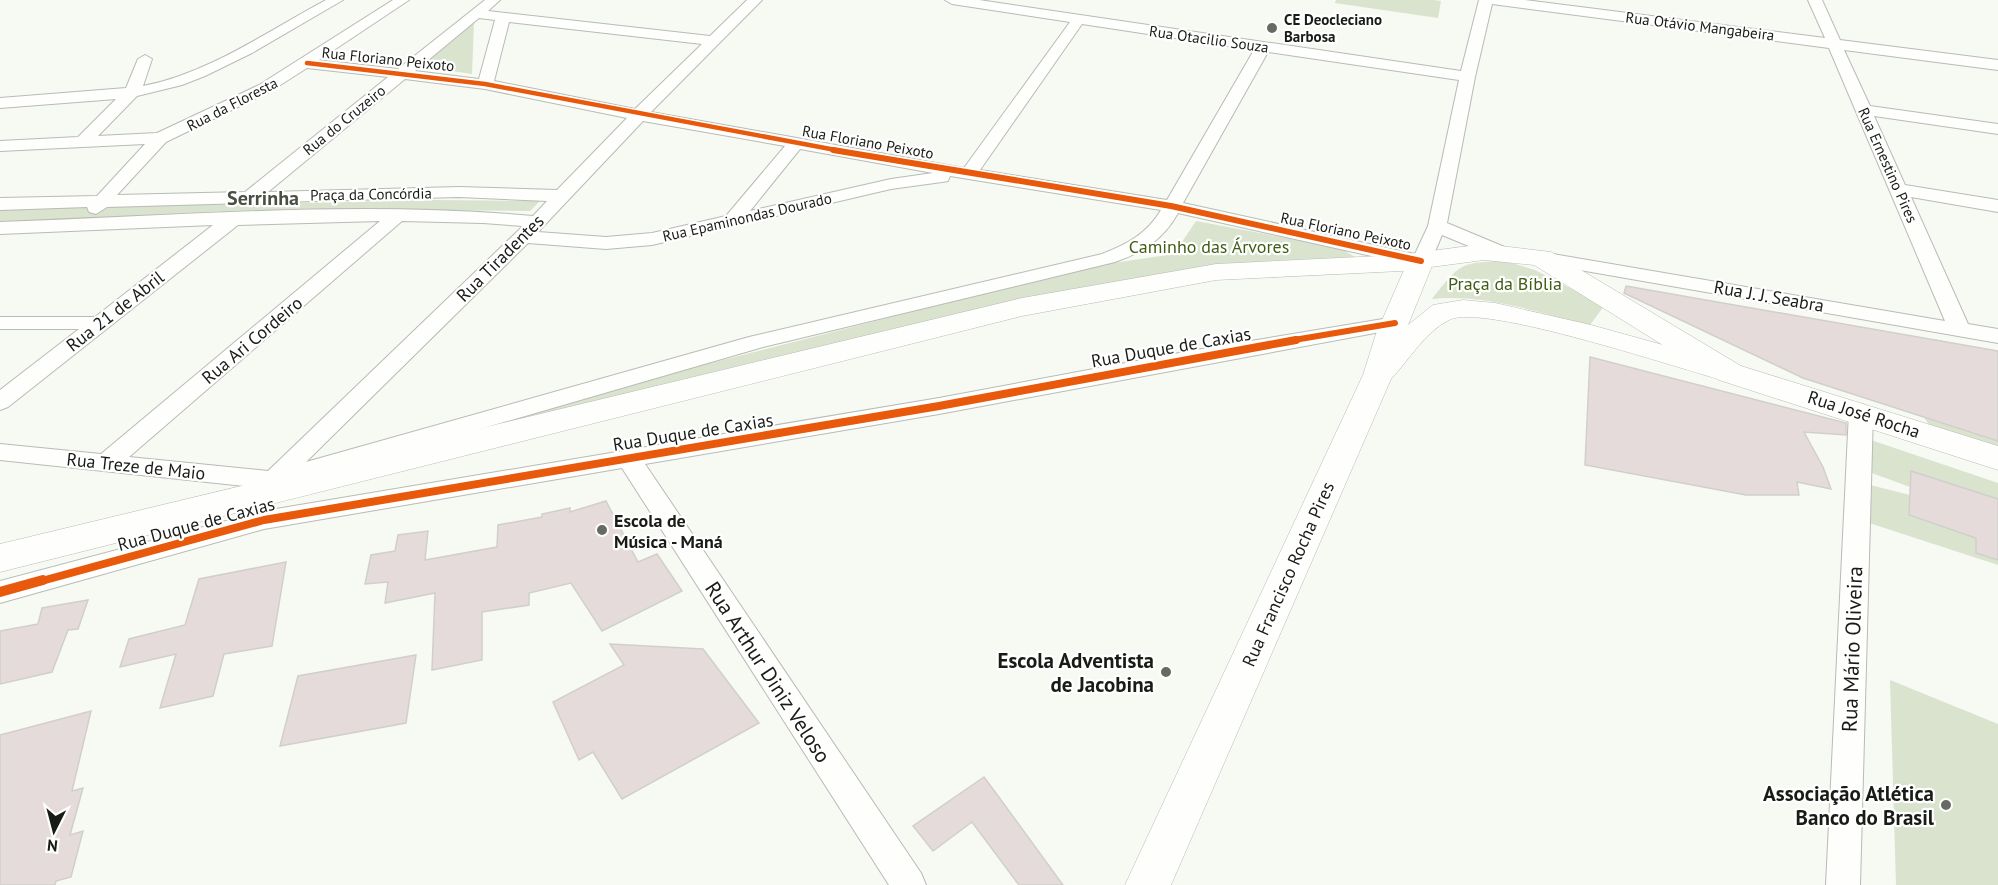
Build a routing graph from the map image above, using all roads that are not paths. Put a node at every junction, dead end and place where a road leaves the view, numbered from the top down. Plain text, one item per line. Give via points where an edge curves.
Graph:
1 (336, 0) edge
2 (402, 0) edge
3 (493, 0) edge
4 (755, 0) edge
5 (952, 0) edge
6 (1486, 0) edge
7 (1493, 0) edge
8 (1815, 0) edge
9 (477, 14) junction
10 (503, 17) junction
11 (1078, 20) junction
12 (712, 41) junction
13 (1834, 44) junction
14 (1263, 47) junction
15 (145, 58) dead end
16 (307, 63) junction
17 (1998, 65) edge
18 (402, 73) junction
19 (1467, 78) junction
20 (485, 84) junction
21 (133, 91) junction
22 (7, 102) edge
23 (1864, 110) junction
24 (0, 112) edge
25 (639, 115) junction
26 (1998, 129) edge
27 (160, 138) junction
28 (84, 141) junction
29 (796, 143) junction
30 (0, 146) edge
31 (969, 174) junction
32 (1900, 190) junction
33 (357, 194) junction
34 (251, 196) junction
35 (561, 196) junction
36 (102, 201) junction
37 (0, 204) edge
38 (1171, 206) junction
39 (1998, 206) edge
40 (340, 215) junction
41 (397, 216) junction
42 (732, 220) junction
43 (231, 221) junction
44 (537, 222) junction
45 (80, 225) junction
46 (1437, 226) junction
47 (0, 228) edge
48 (523, 237) junction
49 (1500, 252) junction
50 (1541, 258) junction
51 (1411, 262) junction
52 (1673, 279) junction
53 (1606, 298) junction
54 (0, 322) edge
55 (99, 323) junction
56 (1395, 323) junction
57 (1960, 330) junction
58 (1998, 336) edge
59 (1730, 373) junction
60 (1378, 375) junction
61 (0, 402) edge
62 (1861, 412) junction
63 (0, 452) edge
64 (628, 458) junction
65 (1998, 458) edge
66 (106, 463) junction
67 (266, 498) junction
68 (0, 558) edge
69 (0, 592) edge
70 (909, 885) edge
71 (1148, 885) edge
72 (1843, 885) edge

1 - 21 street via 196,73 169,84
2 - 16 street, Rua da Floresta
3 - 9 street, Rua do Cruzeiro
4 - 12 street, Rua Tiradentes
5 - 11 street, Rua Otacilio Souza
6 - 19 street, Rua Francisco Rocha Pires
7 - 13 street, Rua Otávio Mangabeira
8 - 13 street, Rua Ernestino Pires
9 - 10 street
9 - 18 street, Rua do Cruzeiro
10 - 12 street
10 - 20 street
11 - 14 street, Rua Otacilio Souza
11 - 31 street
12 - 25 street, Rua Tiradentes
13 - 17 street, Rua Otávio Mangabeira
13 - 23 street, Rua Ernestino Pires
14 - 19 street, Rua Otacilio Souza
14 - 38 street, Rua Duque de Caxias
15 - 21 street
16 - 18 street, Rua Floriano Peixoto
16 - 27 street, Rua da Floresta via 225,109
18 - 20 street, Rua Floriano Peixoto
18 - 34 street, Rua do Cruzeiro
19 - 46 street, Rua Francisco Rocha Pires
20 - 25 street, Rua Floriano Peixoto
21 - 22 street
21 - 28 street
22 - 24 street
23 - 26 street
23 - 32 street, Rua Ernestino Pires
25 - 29 street, Rua Floriano Peixoto
25 - 35 street, Rua Tiradentes
27 - 28 street
27 - 36 street, Rua da Floresta
28 - 30 street
29 - 31 street, Rua Floriano Peixoto
29 - 42 street
31 - 38 street, Rua Floriano Peixoto
31 - 42 street, Rua Epaminondas Dourado via 901,182
32 - 39 street
32 - 57 street, Rua Ernestino Pires
33 - 34 street, Praça da Concórdia
33 - 35 street, Praça da Concórdia
33 - 40 street
34 - 36 street, Praça da Concórdia
35 - 44 street, Rua Tiradentes
36 - 37 street, Praça da Concórdia
36 - 45 street, Rua da Floresta
38 - 51 street, Rua Floriano Peixoto
38 - 67 street, Rua Duque de Caxias via 1160,228 1148,240 1108,258 758,342
40 - 41 street, Praça da Concórdia
40 - 43 street, Praça da Concórdia
41 - 44 street, Praça da Concórdia
41 - 66 street, Rua Ari Cordeiro
42 - 48 street, Rua Epaminondas Dourado via 628,242
43 - 45 street, Praça da Concórdia
43 - 55 street, Rua 21 de Abril
44 - 48 street, Rua Tiradentes
45 - 47 street, Praça da Concórdia
46 - 49 street
46 - 51 street, Rua Francisco Rocha Pires
48 - 67 street, Rua Tiradentes
49 - 50 main road, Rua Duque de Caxias
49 - 51 main road, Rua Duque de Caxias
50 - 52 street, Rua J. J. Seabra
50 - 53 main road, Rua José Rocha
51 - 56 street, Rua Francisco Rocha Pires
51 - 67 main road, Rua Duque de Caxias via 1216,273 1022,307
52 - 53 street via 1620,287
52 - 57 street, Rua J. J. Seabra
53 - 59 main road, Rua José Rocha
54 - 55 street
55 - 61 street, Rua 21 de Abril
56 - 60 street, Rua Francisco Rocha Pires
56 - 64 street, Rua Duque de Caxias
57 - 58 street, Rua J. J. Seabra
59 - 60 street via 1603,337 1464,307 1445,310 1430,320
59 - 62 main road, Rua José Rocha
60 - 71 street, Rua Francisco Rocha Pires
62 - 65 main road, Rua José Rocha
62 - 72 street, Rua Mário Oliveira
63 - 66 street, Rua Treze de Maio
64 - 67 street, Rua Duque de Caxias
64 - 70 street, Rua Arthur Diniz Veloso
66 - 67 street, Rua Treze de Maio
67 - 68 main road, Rua Duque de Caxias
67 - 69 street, Rua Duque de Caxias

